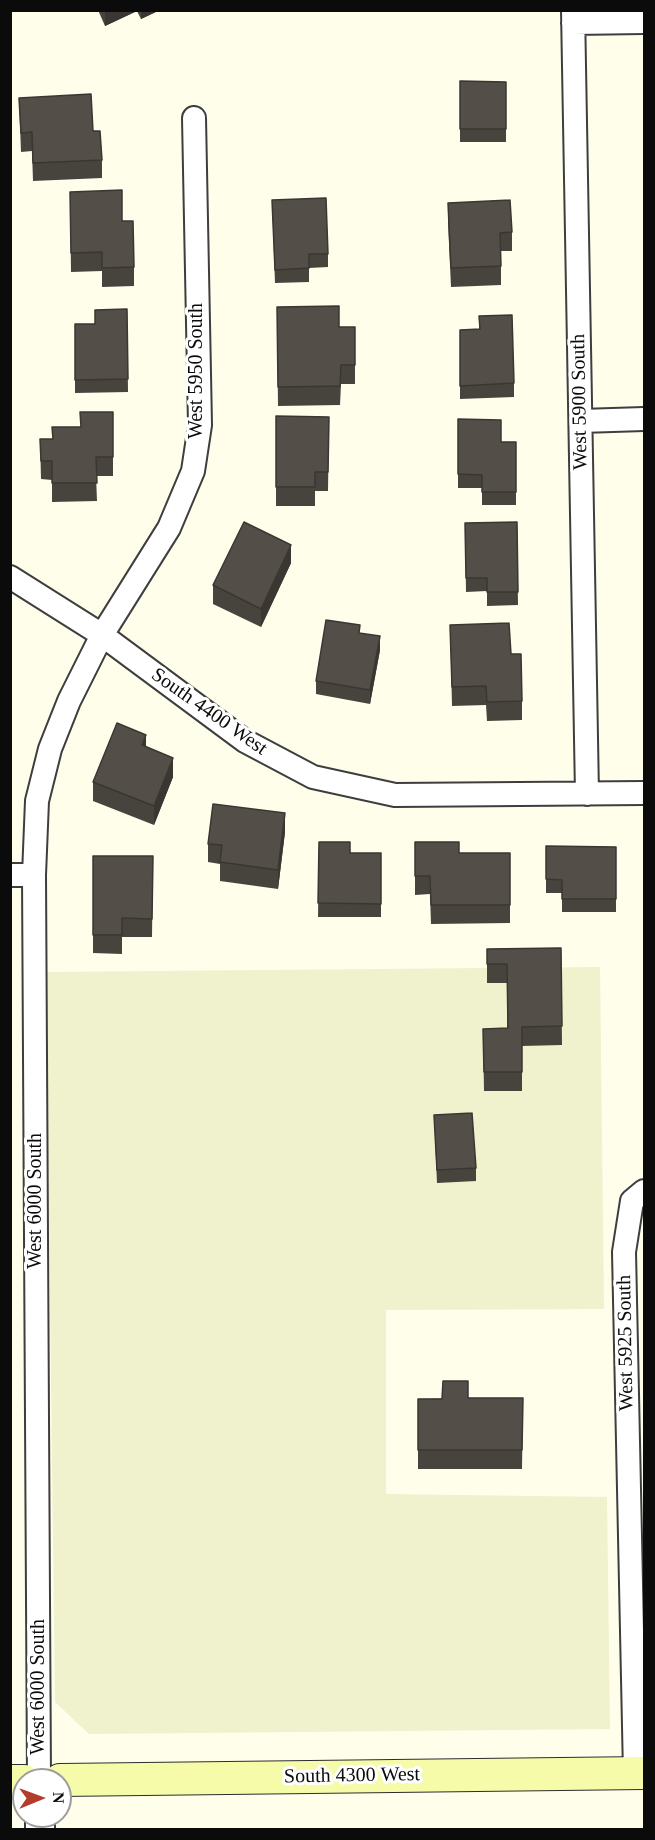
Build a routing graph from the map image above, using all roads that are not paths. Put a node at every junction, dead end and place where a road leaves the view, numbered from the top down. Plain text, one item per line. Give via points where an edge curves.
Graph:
1 (573, 17) edge
2 (645, 22) edge
3 (194, 118) dead end
4 (645, 419) edge
5 (581, 421) junction
6 (10, 577) edge
7 (102, 635) junction
8 (645, 793) edge
9 (587, 794) junction
10 (10, 874) edge
11 (34, 875) junction
12 (638, 1196) edge
13 (39, 1768) edge
14 (640, 1773) edge
15 (72, 1780) edge

1 - 2 street
1 - 5 street, West 5900 South
3 - 7 street, West 5950 South via 200,425 193,471 169,528
4 - 5 street
5 - 9 street, West 5900 South
6 - 7 street, South 4400 West
7 - 9 street, South 4400 West via 245,741 313,777 395,795
7 - 11 street, West 6000 South via 50,749 37,801
8 - 9 street, South 4400 West
10 - 11 street
11 - 13 street, West 6000 South
12 - 14 street, West 5925 South via 624,1252
14 - 15 main road, South 4300 West

